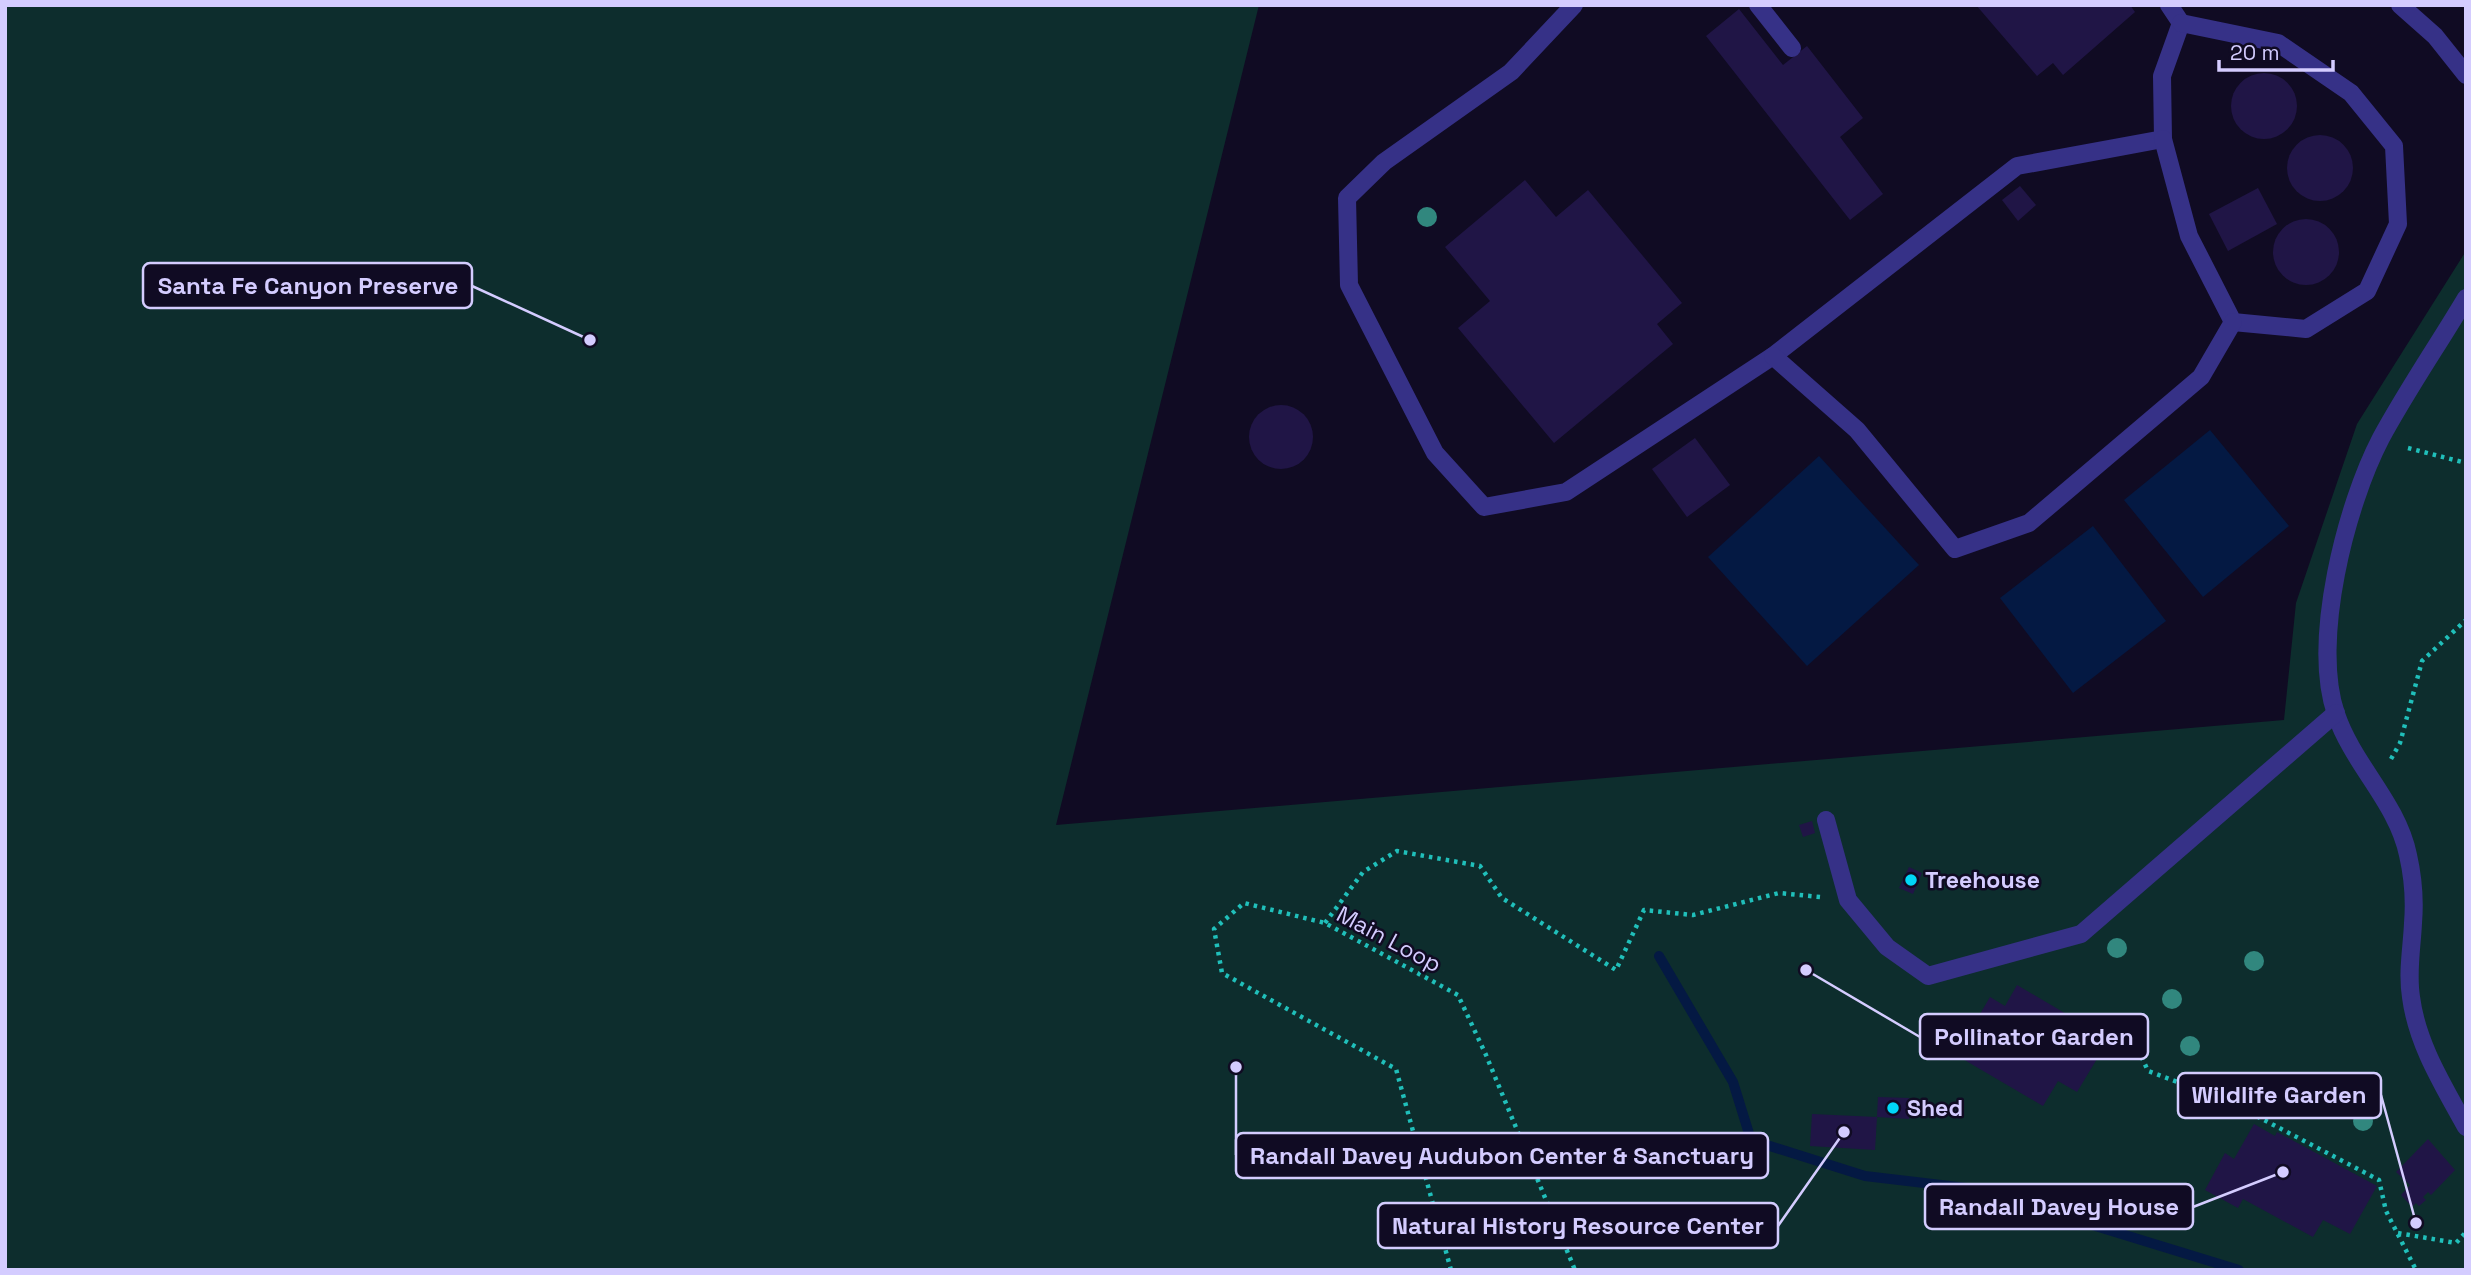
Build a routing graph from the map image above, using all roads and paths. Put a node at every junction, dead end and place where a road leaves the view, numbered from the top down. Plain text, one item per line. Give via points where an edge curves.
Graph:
1 (1574, 5) edge
2 (1758, 5) edge
3 (2169, 5) edge
4 (2400, 5) edge
5 (2181, 23) junction
6 (1792, 48) dead end
7 (2466, 75) edge
8 (2163, 139) junction
9 (2466, 298) edge
10 (2233, 322) junction
11 (1773, 356) junction
12 (2380, 440) junction
13 (2466, 463) edge
14 (2466, 620) edge
15 (2336, 713) junction
16 (2377, 786) junction
17 (1826, 820) dead end
18 (1848, 900) junction
19 (1325, 923) junction
20 (2124, 1018) dead end
21 (2466, 1127) edge
22 (2466, 1232) edge
23 (2398, 1233) junction
24 (1451, 1270) edge
25 (1575, 1270) edge
26 (2416, 1270) edge

1 - 11 street via 1511,72 1384,162 1347,198 1349,285 1435,453 1484,507 1566,492
2 - 6 street
3 - 5 street
4 - 7 street via 2435,36
5 - 8 street via 2162,76
5 - 10 street via 2278,43 2351,93 2394,146 2398,224 2367,291 2306,329
8 - 10 street via 2189,236
8 - 11 street via 2017,166
9 - 12 street
10 - 11 street via 2201,377 2029,523 1955,549 1857,430
12 - 13 path
12 - 15 street via 2353,513 2332,598 2328,648
14 - 16 path via 2422,661 2400,743
15 - 16 street via 2349,745
15 - 18 street via 2081,934 1928,976 1886,947
16 - 21 street via 2396,819 2414,881 2410,994 2416,1025
17 - 18 street
18 - 19 path via 1779,893 1693,915 1644,910 1616,970 1502,898 1480,866 1397,851 1363,872
19 - 24 path, Main Loop via 1244,903 1214,929 1222,973 1396,1069
19 - 25 path, Main Loop via 1458,995
20 - 23 path via 2148,1071 2188,1086 2219,1090 2243,1109 2379,1180 2386,1211
22 - 23 path via 2456,1243
23 - 26 path

